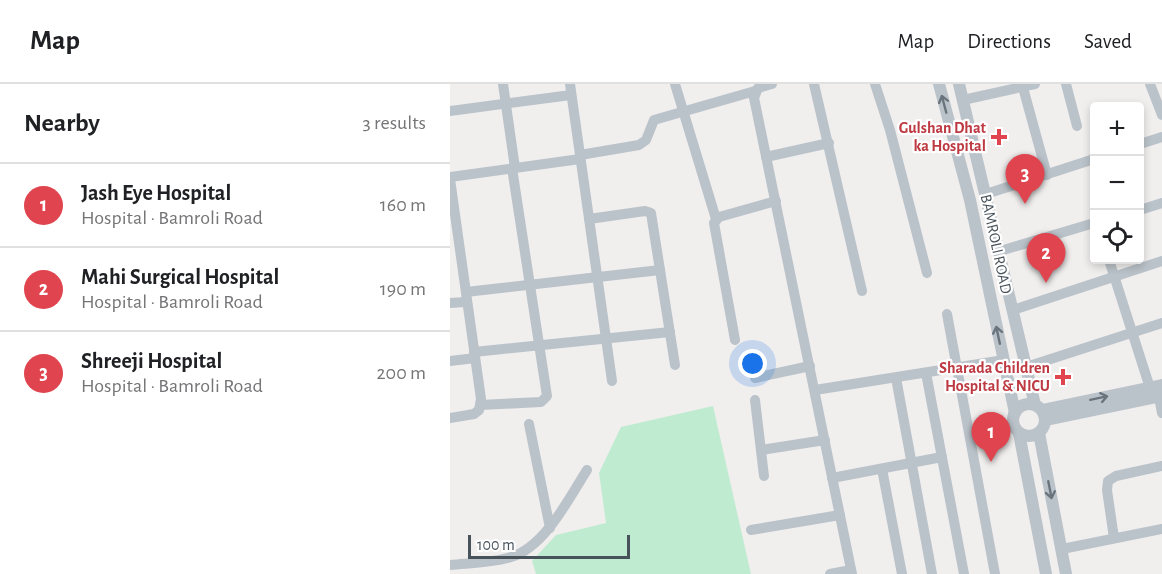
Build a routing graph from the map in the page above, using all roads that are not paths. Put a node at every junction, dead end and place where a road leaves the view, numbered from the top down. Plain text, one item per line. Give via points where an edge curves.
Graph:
1 (503, 84) edge
2 (675, 84) edge
3 (772, 84) edge
4 (814, 84) edge
5 (875, 84) edge
6 (939, 84) edge
7 (959, 84) edge
8 (1035, 84) edge
9 (1066, 84) edge
10 (1150, 84) edge
11 (1022, 85) edge
12 (742, 89) edge
13 (571, 90) edge
14 (755, 90) junction
15 (963, 100) junction
16 (506, 103) junction
17 (450, 111) edge
18 (682, 112) junction
19 (1162, 115) edge
20 (1077, 126) dead end
21 (1162, 136) edge
22 (829, 143) junction
23 (1144, 143) edge
24 (580, 157) junction
25 (766, 157) junction
26 (1090, 161) edge
27 (514, 168) junction
28 (1047, 175) junction
29 (450, 178) edge
30 (986, 194) junction
31 (776, 201) junction
32 (1162, 203) edge
33 (1144, 209) edge
34 (589, 219) junction
35 (716, 219) junction
36 (1090, 224) edge
37 (999, 251) junction
38 (1162, 261) edge
39 (1110, 264) edge
40 (660, 270) junction
41 (927, 273) dead end
42 (597, 276) junction
43 (1114, 277) junction
44 (530, 284) junction
45 (862, 291) dead end
46 (466, 297) junction
47 (450, 303) edge
48 (1013, 310) junction
49 (947, 314) dead end
50 (1162, 323) edge
51 (670, 332) junction
52 (1132, 333) junction
53 (606, 338) junction
54 (735, 340) dead end
55 (539, 345) junction
56 (475, 355) junction
57 (1004, 360) junction
58 (450, 361) edge
59 (675, 365) dead end
60 (810, 366) junction
61 (1026, 367) junction
62 (957, 369) junction
63 (926, 373) junction
64 (755, 378) dead end
65 (896, 378) junction
66 (612, 381) dead end
67 (815, 390) junction
68 (1158, 392) edge
69 (755, 400) dead end
70 (480, 405) junction
71 (1015, 412) junction
72 (1041, 412) junction
73 (1162, 413) edge
74 (450, 418) edge
75 (529, 424) dead end
76 (1019, 433) junction
77 (1039, 433) junction
78 (825, 440) junction
79 (761, 450) junction
80 (942, 457) junction
81 (912, 463) junction
82 (1162, 466) edge
83 (882, 469) junction
84 (587, 470) dead end
85 (764, 476) dead end
86 (832, 478) junction
87 (840, 515) junction
88 (549, 528) junction
89 (1162, 529) edge
90 (751, 530) dead end
91 (1114, 538) junction
92 (1062, 549) junction
93 (450, 566) edge
94 (851, 572) edge
95 (830, 574) edge
96 (902, 574) edge
97 (932, 574) edge
98 (964, 574) edge
99 (994, 574) edge
100 (1043, 574) edge
101 (1066, 574) edge

1 - 16 street
2 - 18 street
3 - 14 street
4 - 22 street
5 - 41 street
57 -> 6 street, BAMROLI ROAD via 970,200
7 - 15 street, BAMROLI ROAD
8 - 11 street
9 - 20 street
10 - 19 street
11 - 15 street
11 - 28 street
12 - 14 street
12 - 18 street
13 - 16 street
13 - 24 street
14 - 25 street
15 - 30 street, BAMROLI ROAD
16 - 17 street
16 - 27 street
18 - 24 street via 654,120 646,140 639,145
18 - 35 street
21 - 23 street
22 - 25 street
22 - 45 street
24 - 27 street
24 - 34 street
25 - 31 street
26 - 28 street
27 - 29 street
27 - 44 street
28 - 30 street
29 - 46 street
30 - 37 street, BAMROLI ROAD
31 - 35 street
31 - 60 street
32 - 33 street
34 - 40 street via 651,213
34 - 42 street
35 - 54 street via 714,228
36 - 37 street
37 - 48 street, BAMROLI ROAD
38 - 43 street
39 - 43 street
40 - 42 street
40 - 51 street
42 - 44 street
42 - 53 street
43 - 48 street
43 - 52 street
44 - 46 street
44 - 55 street
46 - 47 street
46 - 56 street
48 - 61 street, BAMROLI ROAD
49 - 62 street
50 - 52 street
51 - 53 street
51 - 59 street
52 - 61 street
52 - 68 street
53 - 55 street
53 - 66 street
55 - 56 street
55 - 70 street via 546,400
56 - 58 street
56 - 70 street
57 - 62 street
57 - 71 street, BAMROLI ROAD
60 - 64 street
60 - 67 street
61 - 72 street, BAMROLI ROAD
62 - 63 street
62 - 99 street
63 - 65 street
63 - 80 street
65 - 67 street
65 - 81 street
67 - 78 street
68 - 72 street
68 - 73 street
69 - 79 street
70 - 74 street via 474,414
71 - 72 street via 1024,405
71 - 76 street via 1014,425
72 - 77 street
75 - 88 street
76 - 77 street
76 - 100 street
77 -> 92 street
78 - 79 street
78 - 86 street
79 - 85 street
80 - 81 street
80 - 98 street
81 - 83 street
81 - 97 street
82 - 91 street via 1108,481
83 - 86 street
83 - 96 street
84 - 88 street
86 - 87 street
87 - 90 street
87 - 94 street
88 - 93 street via 511,557
89 - 91 street
91 - 92 street
92 - 101 street
94 - 95 street

